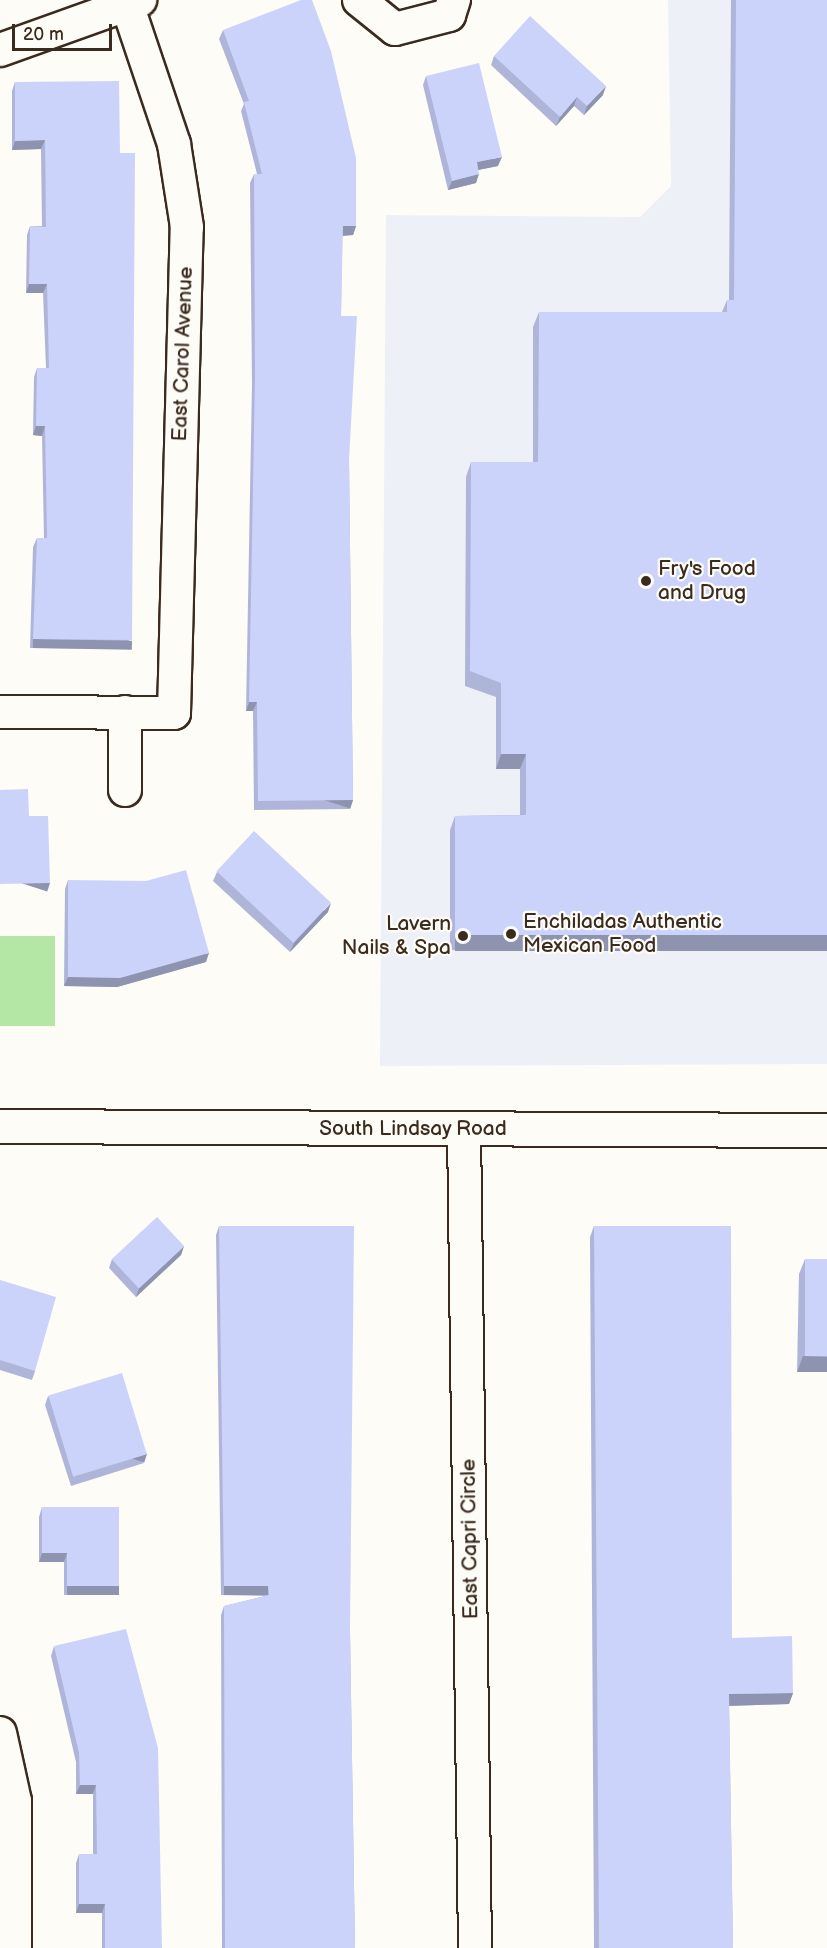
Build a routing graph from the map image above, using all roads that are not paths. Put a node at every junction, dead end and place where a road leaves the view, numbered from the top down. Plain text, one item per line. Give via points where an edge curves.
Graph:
1 (359, 0) edge
2 (454, 0) edge
3 (134, 2) edge
4 (0, 50) edge
5 (0, 712) edge
6 (125, 712) junction
7 (125, 790) dead end
8 (0, 1126) edge
9 (464, 1129) junction
10 (827, 1130) edge
11 (0, 1733) edge
12 (15, 1948) edge
13 (475, 1948) edge

1 - 2 street via 395,29 450,15
3 - 4 street
3 - 6 street, East Carol Avenue via 174,144 187,226 174,713
5 - 6 street
6 - 7 street
8 - 9 main road, South Lindsay Road
9 - 10 main road, South Lindsay Road
9 - 13 street, East Capri Circle
11 - 12 street via 15,1801

